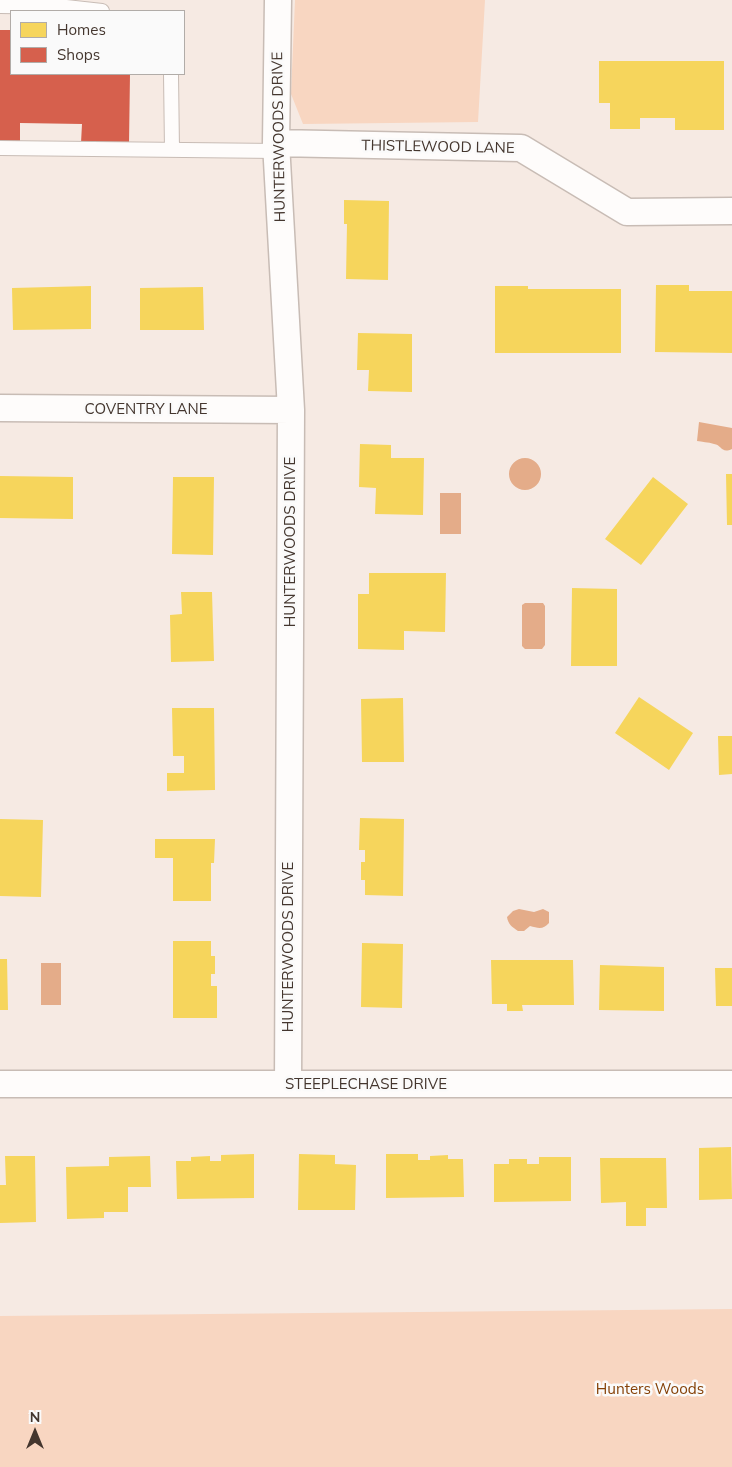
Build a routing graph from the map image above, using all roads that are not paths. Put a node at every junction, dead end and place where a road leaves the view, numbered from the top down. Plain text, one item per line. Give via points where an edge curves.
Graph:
1 (278, 0) edge
2 (0, 6) edge
3 (93, 10) edge
4 (171, 75) edge
5 (0, 148) edge
6 (276, 148) junction
7 (172, 150) junction
8 (732, 211) edge
9 (0, 408) edge
10 (291, 410) junction
11 (0, 1084) edge
12 (288, 1084) junction
13 (732, 1084) edge

1 - 6 street, HUNTERWOODS DRIVE
2 - 3 lane
4 - 7 lane
5 - 7 lane
6 - 7 lane
6 - 8 street, THISTLEWOOD LANE via 521,148 627,212
6 - 10 street, HUNTERWOODS DRIVE
9 - 10 street, COVENTRY LANE
10 - 12 street, HUNTERWOODS DRIVE
11 - 12 street, STEEPLECHASE DRIVE
12 - 13 street, STEEPLECHASE DRIVE

